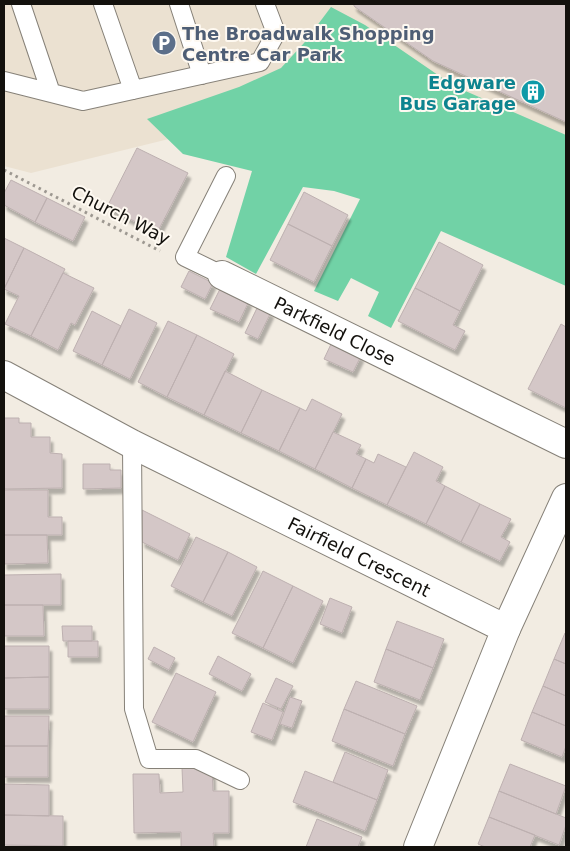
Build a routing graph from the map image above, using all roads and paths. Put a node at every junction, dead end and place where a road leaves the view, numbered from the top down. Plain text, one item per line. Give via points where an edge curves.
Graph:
1 (21, 4) edge
2 (103, 4) edge
3 (179, 4) edge
4 (265, 4) edge
5 (202, 75) junction
6 (4, 81) edge
7 (133, 90) junction
8 (51, 93) junction
9 (4, 170) edge
10 (226, 176) dead end
11 (168, 254) dead end
12 (222, 275) joint
13 (4, 376) edge
14 (132, 444) junction
15 (566, 444) edge
16 (566, 498) edge
17 (506, 629) junction
18 (240, 780) dead end
19 (418, 847) edge

1 - 8 lane
2 - 7 lane
3 - 5 lane
4 - 5 lane via 276,33 260,62
5 - 7 lane
6 - 8 lane
7 - 8 lane via 83,102
9 - 11 path, Church Way
10 - 12 lane, Parkfield Close via 185,257
12 - 15 street, Parkfield Close
13 - 14 street, Fairfield Crescent
14 - 17 street, Fairfield Crescent
14 - 18 lane via 134,709 149,759 196,759
16 - 17 street
17 - 19 street

